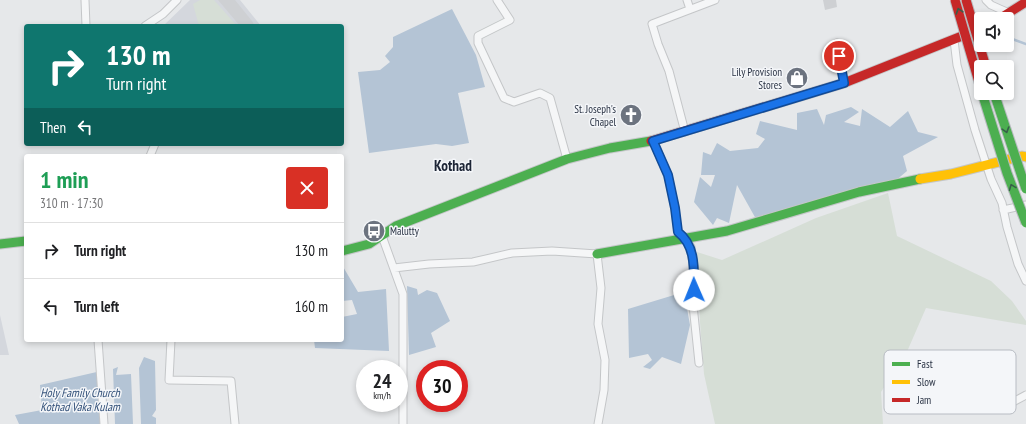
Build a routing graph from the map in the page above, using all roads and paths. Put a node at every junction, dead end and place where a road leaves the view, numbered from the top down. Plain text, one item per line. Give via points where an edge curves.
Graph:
1 (85, 0) edge
2 (177, 0) edge
3 (497, 0) edge
4 (687, 0) edge
5 (715, 0) edge
6 (955, 0) edge
7 (966, 0) edge
8 (986, 0) edge
9 (1026, 2) edge
10 (690, 9) junction
11 (1007, 12) edge
12 (1011, 12) edge
13 (86, 24) edge
14 (146, 24) edge
15 (974, 31) edge
16 (958, 39) junction
17 (837, 43) dead end
18 (984, 60) edge
19 (974, 65) edge
20 (844, 83) junction
21 (984, 100) edge
22 (996, 100) edge
23 (685, 132) junction
24 (653, 141) junction
25 (1026, 157) edge
26 (567, 159) junction
27 (986, 166) junction
28 (1026, 190) edge
29 (1026, 205) edge
30 (1003, 210) junction
31 (1026, 224) edge
32 (382, 236) junction
33 (686, 238) junction
34 (24, 241) edge
35 (0, 244) edge
36 (344, 250) edge
37 (597, 254) junction
38 (394, 268) junction
39 (1026, 281) edge
40 (98, 342) edge
41 (171, 342) edge
42 (699, 363) dead end
43 (1026, 395) edge
44 (1016, 400) edge
45 (104, 424) edge
46 (235, 424) edge
47 (403, 424) edge
48 (598, 424) edge

1 - 13 street
2 - 14 street via 163,14
3 - 26 street via 510,20 478,36 478,43 504,98 514,102 540,93 550,98
4 - 10 street
5 - 10 street
19 -> 6 main road, bridge
7 - 18 main road, bridge
8 - 11 street
9 - 12 main road
10 - 23 street via 652,24 669,71
15 - 16 main road, bridge
16 - 20 main road
16 - 27 street via 962,86
17 - 20 street
20 - 23 main road
31 -> 21 main road, bridge
22 -> 28 main road, bridge
23 - 24 main road
24 - 26 main road
24 - 33 street via 668,175 678,232
25 - 27 main road
26 - 32 main road via 396,226
27 - 30 street
27 - 33 main road via 859,192 727,231
29 - 30 street
30 - 39 street via 1018,264
32 - 36 main road via 369,244
32 - 38 street
33 - 37 main road
33 - 42 street via 691,247 694,275
34 - 35 main road
37 - 38 street via 552,251 512,253 473,262
37 - 48 street via 601,288 598,324 605,360 604,390
38 - 47 street via 403,294
40 - 45 street
41 - 46 street via 169,380 231,381
43 - 44 street

